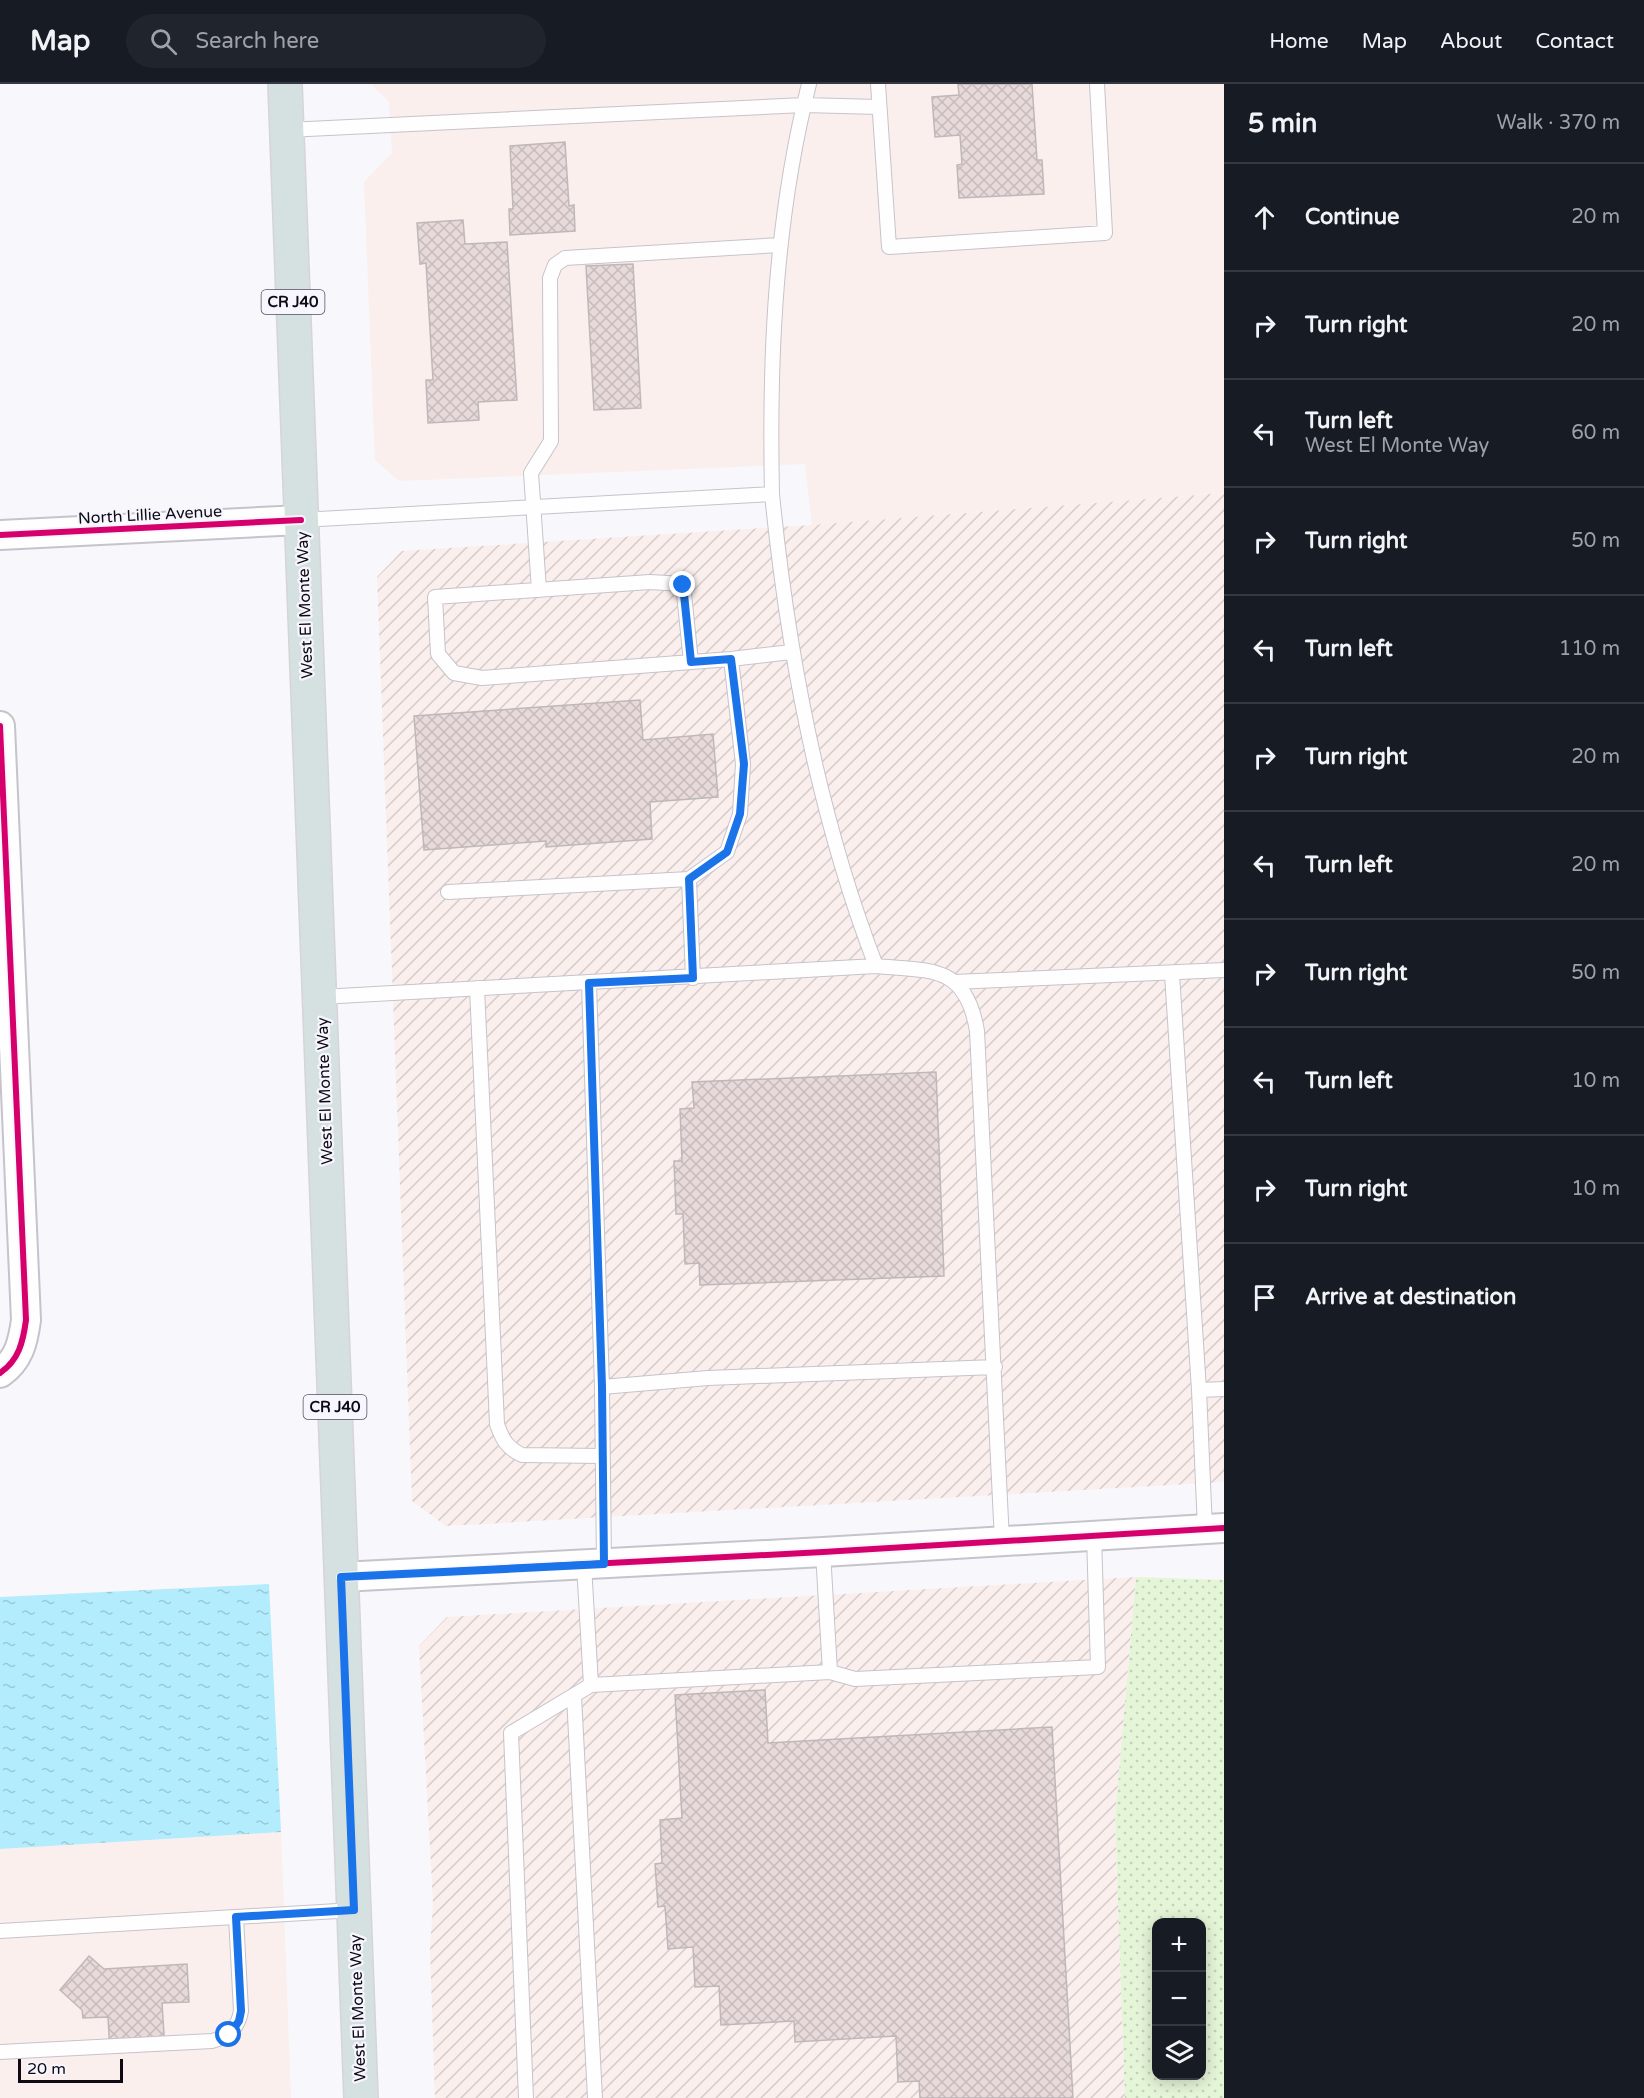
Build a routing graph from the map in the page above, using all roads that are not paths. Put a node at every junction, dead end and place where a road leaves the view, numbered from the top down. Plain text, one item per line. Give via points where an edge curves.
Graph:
1 (285, 84) edge
2 (809, 84) edge
3 (878, 84) edge
4 (1097, 84) edge
5 (804, 105) junction
6 (879, 107) junction
7 (287, 130) junction
8 (780, 245) junction
9 (771, 494) junction
10 (535, 508) junction
11 (301, 519) junction
12 (0, 535) edge
13 (539, 590) junction
14 (792, 652) junction
15 (731, 659) junction
16 (691, 662) junction
17 (0, 726) edge
18 (689, 879) junction
19 (448, 892) dead end
20 (876, 966) junction
21 (5, 968) edge
22 (1224, 970) edge
23 (1172, 974) junction
24 (693, 978) junction
25 (954, 982) junction
26 (589, 983) junction
27 (477, 988) junction
28 (321, 997) junction
29 (995, 1367) junction
30 (5, 1370) edge
31 (602, 1387) junction
32 (1224, 1389) edge
33 (1199, 1390) junction
34 (602, 1456) junction
35 (1215, 1528) edge
36 (1094, 1536) junction
37 (1002, 1541) junction
38 (824, 1552) junction
39 (594, 1564) junction
40 (341, 1577) junction
41 (830, 1672) junction
42 (591, 1685) junction
43 (574, 1696) junction
44 (354, 1910) junction
45 (236, 1917) junction
46 (0, 1931) edge
47 (0, 2052) edge
48 (361, 2098) edge
49 (526, 2098) edge
50 (595, 2098) edge

1 - 7 main road, West El Monte Way / CR J40
2 - 5 lane
3 - 6 lane
4 - 6 lane via 1105,233 889,247
5 - 6 lane
5 - 7 lane
5 - 8 lane via 788,179
7 - 11 main road, West El Monte Way / CR J40
8 - 9 lane via 772,348
8 - 10 lane via 565,258 555,265 550,278 551,441 531,473
9 - 10 lane
9 - 14 lane
10 - 11 lane
10 - 13 lane
11 - 12 street, North Lillie Avenue
11 - 28 main road, West El Monte Way / CR J40
13 - 16 lane via 650,582 683,585
13 - 16 lane via 435,597 438,654 454,673 482,678
14 - 15 lane
14 - 20 lane via 810,744 848,891
15 - 16 lane
15 - 18 lane via 744,764 740,814 727,852
17 - 21 street
18 - 19 lane
18 - 24 lane
20 - 24 lane
20 - 25 lane via 938,971
21 - 30 street via 26,1320 23,1346
22 - 23 lane
23 - 25 lane
23 - 33 lane
24 - 26 lane
25 - 29 lane via 966,993 974,1009 977,1031
26 - 27 lane
26 - 31 lane
27 - 28 lane
27 - 34 lane via 497,1424 510,1449 522,1455
28 - 40 main road, West El Monte Way / CR J40
29 - 31 lane via 708,1378
29 - 37 lane
31 - 34 lane
32 - 33 lane
33 - 35 lane
34 - 39 lane
35 - 36 street
36 - 37 street
36 - 41 lane via 1098,1667 855,1679
37 - 38 street
38 - 39 street
38 - 41 lane
39 - 40 street
39 - 42 lane
40 - 44 main road, West El Monte Way / CR J40
41 - 42 lane
42 - 43 lane
43 - 49 lane via 511,1733
43 - 50 lane
44 - 45 lane
44 - 48 main road, West El Monte Way / CR J40
45 - 46 lane
45 - 47 lane via 241,2011 229,2035 212,2041

